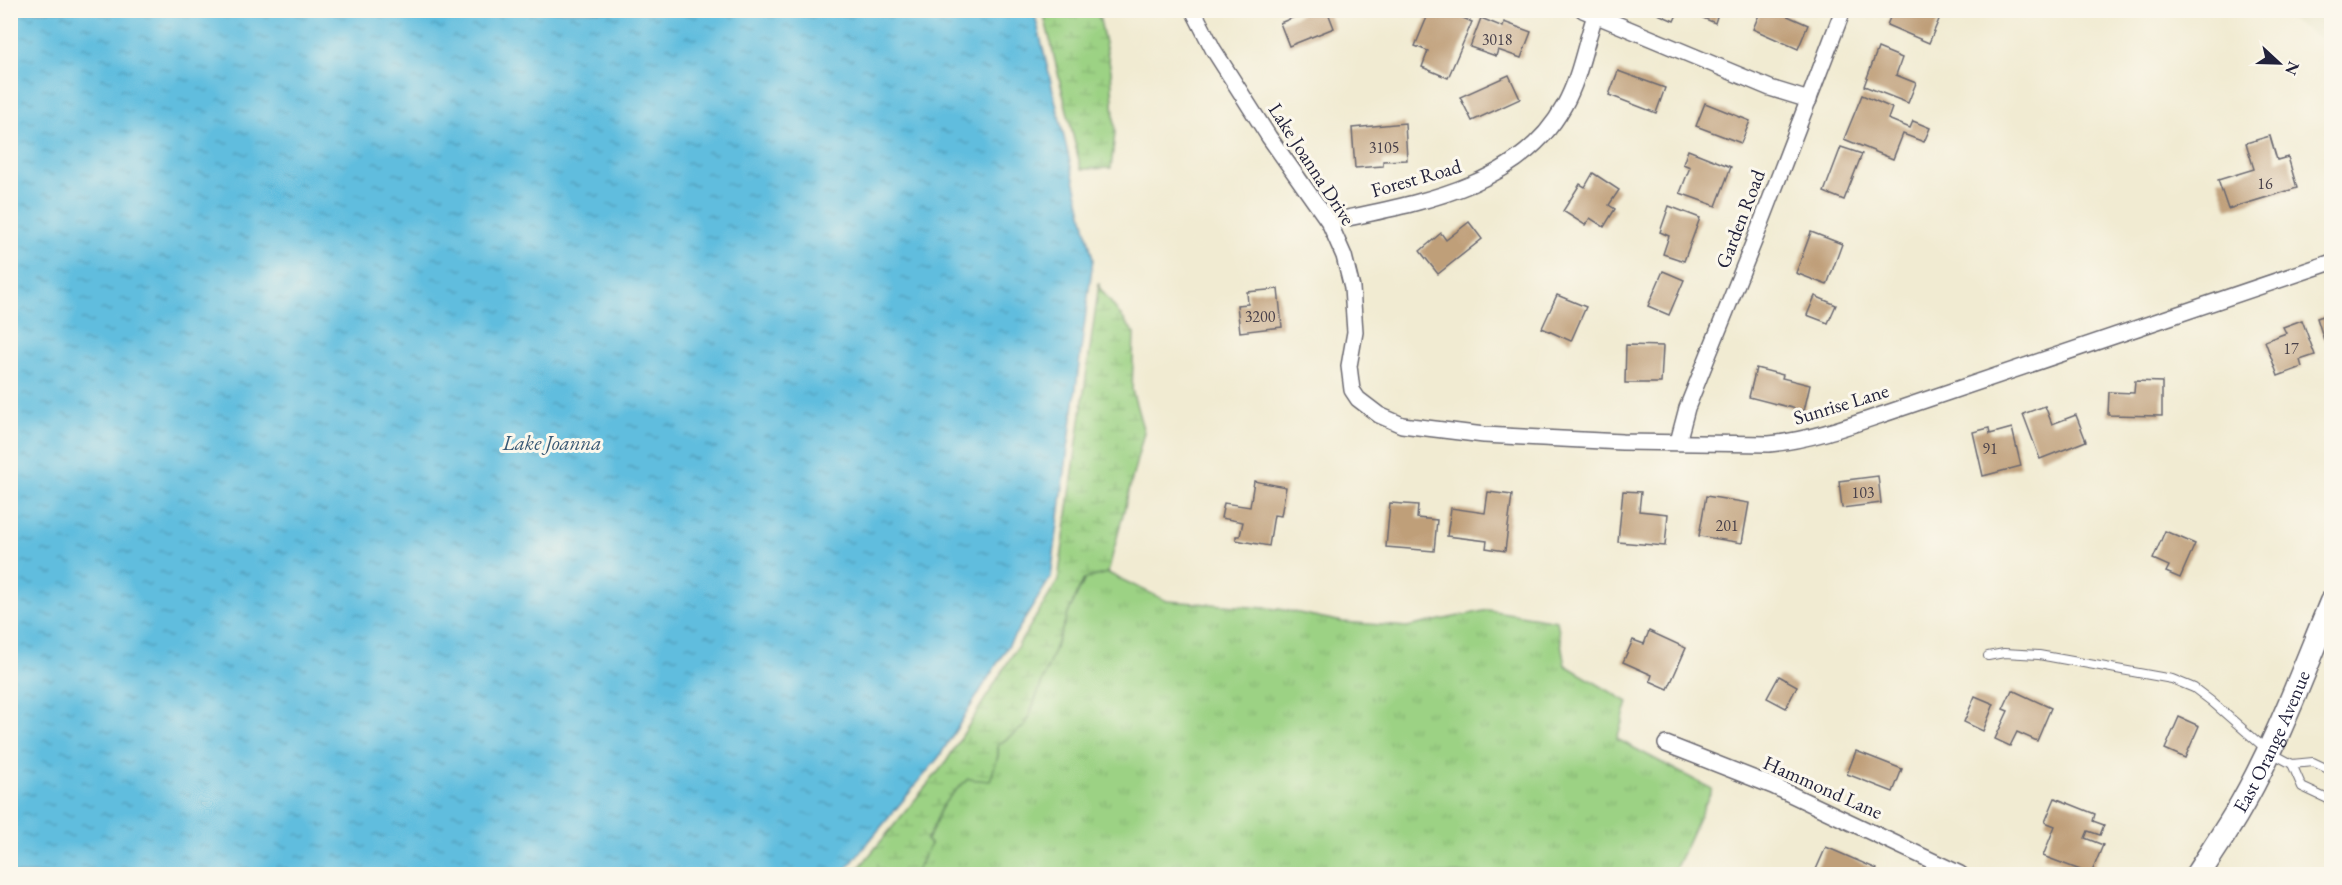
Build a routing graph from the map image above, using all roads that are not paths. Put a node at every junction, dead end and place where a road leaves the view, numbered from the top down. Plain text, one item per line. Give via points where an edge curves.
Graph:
1 (1843, 10) edge
2 (1198, 12) edge
3 (1591, 12) edge
4 (1809, 100) junction
5 (1329, 222) junction
6 (2331, 262) edge
7 (1352, 390) joint
8 (1678, 442) junction
9 (2331, 602) edge
10 (1988, 656) dead end
11 (1666, 744) dead end
12 (2268, 751) junction
13 (2292, 764) junction
14 (2331, 771) edge
15 (2331, 801) edge
16 (1960, 874) edge
17 (2198, 874) edge

1 - 4 street, Garden Road
2 - 5 street, Lake Joanna Drive via 1213,50
3 - 4 street via 1770,88
3 - 5 street, Forest Road via 1572,90 1549,128 1526,151 1473,185
4 - 8 street, Garden Road via 1687,408
5 - 7 street, Lake Joanna Drive via 1352,288
6 - 8 street, Sunrise Lane via 1818,436 1768,444
7 - 8 street, Sunrise Lane via 1379,415 1402,425 1484,435
9 - 12 main road, East Orange Avenue
10 - 12 lane via 2039,655 2172,679 2194,688
11 - 16 street, Hammond Lane via 1773,786
12 - 13 lane
12 - 17 main road, East Orange Avenue via 2236,814
13 - 14 lane via 2313,762
13 - 15 lane via 2302,787

